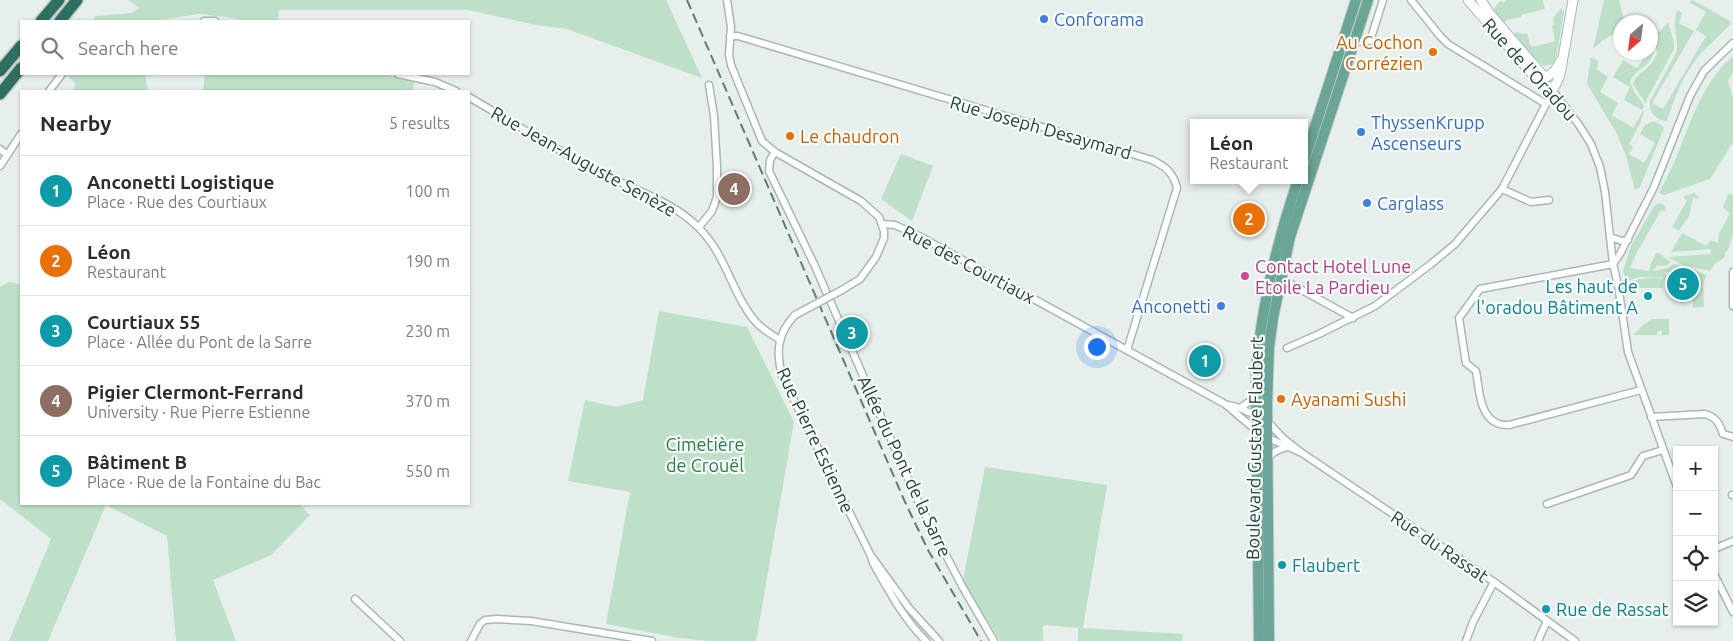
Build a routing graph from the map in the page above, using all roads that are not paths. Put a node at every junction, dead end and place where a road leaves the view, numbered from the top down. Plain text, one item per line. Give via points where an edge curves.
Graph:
1 (58, 0) edge
2 (77, 0) edge
3 (727, 0) edge
4 (1356, 0) edge
5 (1368, 0) edge
6 (1383, 0) edge
7 (1410, 0) edge
8 (1468, 0) edge
9 (1481, 0) edge
10 (1573, 0) edge
11 (42, 20) edge
12 (61, 20) edge
13 (730, 36) junction
14 (1354, 42) junction
15 (1733, 43) edge
16 (20, 47) edge
17 (1563, 55) junction
18 (20, 69) edge
19 (0, 71) edge
20 (61, 75) edge
21 (403, 75) edge
22 (1545, 78) junction
23 (709, 85) dead end
24 (50, 90) edge
25 (454, 90) edge
26 (1553, 91) junction
27 (0, 94) edge
28 (470, 98) edge
29 (1546, 104) junction
30 (20, 136) edge
31 (0, 149) edge
32 (1308, 149) edge
33 (774, 152) junction
34 (7, 155) junction
35 (0, 166) edge
36 (1308, 182) edge
37 (1297, 184) edge
38 (1307, 184) edge
39 (1502, 189) junction
40 (1549, 200) dead end
41 (882, 224) junction
42 (699, 227) junction
43 (1610, 237) junction
44 (1628, 240) junction
45 (1613, 264) junction
46 (1733, 272) edge
47 (1280, 278) junction
48 (1733, 306) edge
49 (1353, 318) junction
50 (780, 340) junction
51 (1287, 348) dead end
52 (1127, 350) junction
53 (1641, 390) junction
54 (1256, 397) junction
55 (1225, 404) junction
56 (1240, 408) junction
57 (1256, 415) junction
58 (1651, 417) junction
59 (1267, 421) junction
60 (1256, 430) junction
61 (1733, 437) edge
62 (1267, 438) junction
63 (1287, 447) junction
64 (1663, 450) junction
65 (1302, 454) junction
66 (1267, 458) junction
67 (1673, 476) edge
68 (1547, 504) dead end
69 (1733, 541) edge
70 (1718, 547) edge
71 (872, 556) junction
72 (1718, 581) edge
73 (1494, 582) junction
74 (355, 599) dead end
75 (1733, 612) edge
76 (1547, 621) junction
77 (937, 640) edge
78 (400, 641) edge
79 (471, 641) edge
80 (652, 641) edge
81 (926, 641) edge
82 (994, 641) edge
83 (1259, 641) edge
84 (1269, 641) edge
85 (1466, 641) edge
86 (1538, 641) edge
87 (1575, 641) edge

1 - 11 highway
2 - 12 highway
3 - 13 street, Rue des Courtiaux
4 - 32 main road
5 - 14 main road, Boulevard Gustave Flaubert
6 - 14 street via 1370,41
7 - 29 street via 1450,46
8 - 26 main road, Rue de l'Oradou via 1541,84
9 - 22 main road, Rue de l'Oradou
10 - 17 main road
13 - 33 street, Rue des Courtiaux via 731,65 762,141
13 - 52 street, Rue Joseph Desaymard via 1152,160 1167,168 1177,188
14 - 36 main road, Boulevard Gustave Flaubert
15 - 44 street via 1704,71 1690,96 1660,173
16 - 19 highway
17 - 22 main road via 1555,71
17 - 26 main road via 1562,70
18 - 27 highway
20 - 24 street
21 - 25 street
22 - 26 street
23 - 42 street via 717,197 714,207
26 - 29 street
26 - 43 street, Rue de l'Oradou via 1591,144 1605,192
28 - 42 street, Rue Jean-Auguste Senèze via 666,205
29 - 39 street
30 - 34 street
31 - 34 street
33 - 41 street, Rue des Courtiaux via 860,201 879,217
33 - 82 street, Allée du Pont de la Sarre via 769,171 814,264 918,500
34 - 35 street
37 - 54 main road, Boulevard Gustave Flaubert via 1270,271 1258,341
38 - 47 main road, Boulevard Gustave Flaubert
39 - 40 street via 1531,202
39 - 49 street via 1455,244 1432,264 1375,306
41 - 50 street, bridge via 884,238 876,257 860,279 795,316 786,324
41 - 52 street, Rue des Courtiaux via 895,225 919,236
42 - 50 street via 720,254 748,311 757,323
43 - 44 street
43 - 45 street, Rue de l'Oradou
44 - 45 street
45 - 53 street, Rue de l'Oradou via 1626,343
45 - 53 street via 1480,289 1459,318 1466,363 1476,371 1483,408 1497,424 1509,425
46 - 48 street
47 - 49 street
47 - 59 main road, Boulevard Gustave Flaubert via 1269,347
49 - 51 street
50 - 71 street, Rue Pierre Estienne via 778,361 784,378
52 - 55 street, Rue des Courtiaux
53 - 58 street, Rue de l'Oradou
54 - 56 street
54 - 57 main road, Boulevard Gustave Flaubert
55 - 56 street
55 - 60 street, Rue des Courtiaux
56 - 57 street
57 - 59 street, Rue du Rassat
57 - 60 main road, Boulevard Gustave Flaubert
58 - 61 street via 1705,414 1713,416 1723,434
58 - 64 street, Rue de l'Oradou
59 - 62 main road, Boulevard Gustave Flaubert
59 - 65 street, Rue du Rassat
60 - 62 street, Rue des Courtiaux
60 - 83 main road, Boulevard Gustave Flaubert
62 - 63 street, Rue du Rassat
62 - 66 main road, Boulevard Gustave Flaubert
63 - 65 street, Rue du Rassat
63 - 66 street
64 - 67 street, Rue de l'Oradou
64 - 68 street via 1643,456 1631,475
65 - 73 street, Rue du Rassat
66 - 84 main road, Boulevard Gustave Flaubert
69 - 70 street
71 - 77 street, Rue Pierre Estienne via 909,608
71 - 81 street, Rue Pierre Estienne via 895,602
72 - 75 street
73 - 76 street, Rue du Rassat
73 - 85 street via 1472,622
74 - 78 street
76 - 86 street
76 - 87 street, Rue du Rassat
79 - 80 street via 485,620 497,619 531,621

